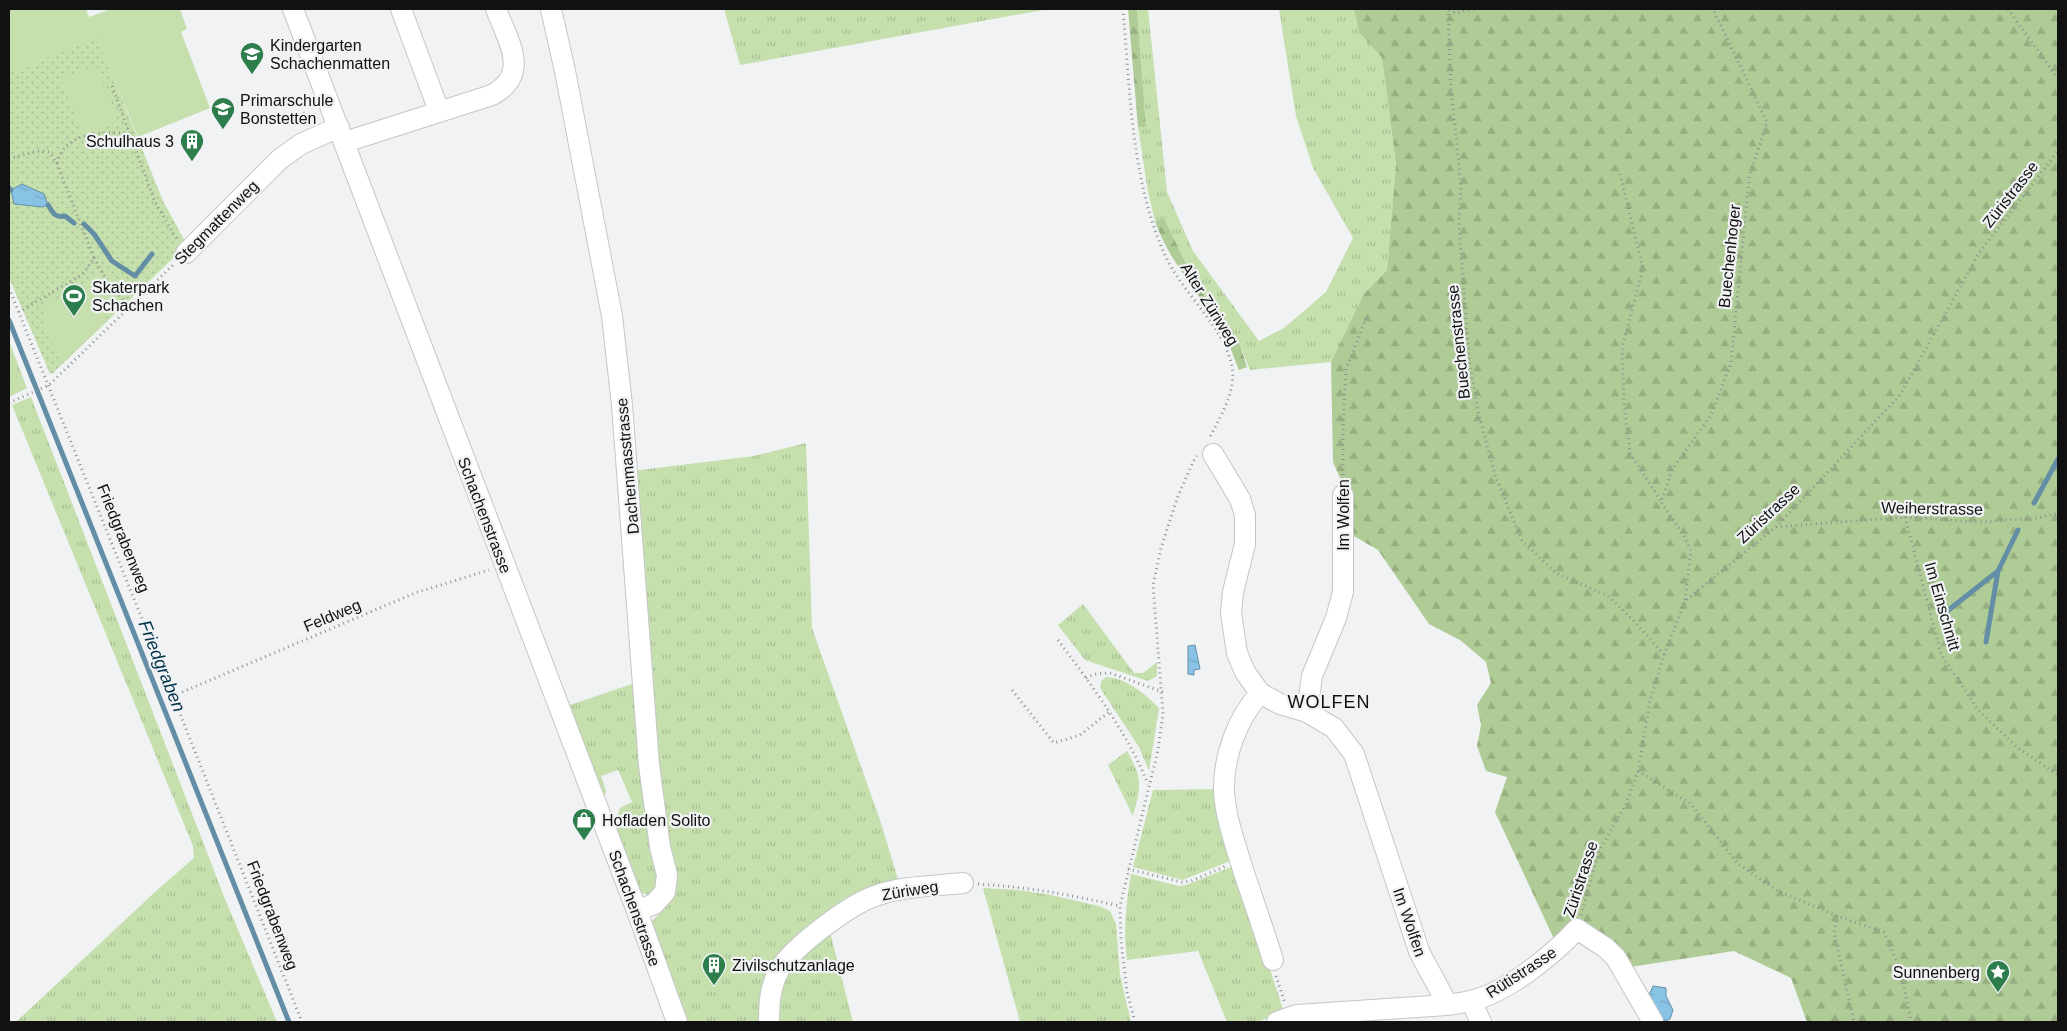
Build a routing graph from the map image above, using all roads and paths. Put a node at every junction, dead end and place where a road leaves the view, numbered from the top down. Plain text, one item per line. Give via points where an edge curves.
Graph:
1 (292, 9) edge
2 (401, 9) edge
3 (496, 9) edge
4 (551, 9) edge
5 (1123, 9) edge
6 (1449, 9) edge
7 (1474, 9) edge
8 (1713, 9) edge
9 (2008, 9) edge
10 (2058, 79) edge
11 (112, 86) dead end
12 (439, 112) junction
13 (321, 114) dead end
14 (280, 122) dead end
15 (130, 133) junction
16 (342, 135) junction
17 (2058, 151) edge
18 (9, 158) edge
19 (57, 164) junction
20 (1620, 174) dead end
21 (186, 253) junction
22 (94, 258) junction
23 (9, 288) edge
24 (130, 307) junction
25 (18, 312) junction
26 (1367, 316) dead end
27 (49, 385) junction
28 (9, 403) edge
29 (1207, 449) junction
30 (1344, 495) joint
31 (1661, 502) junction
32 (2058, 513) edge
33 (1905, 517) junction
34 (1776, 527) junction
35 (504, 564) junction
36 (1685, 601) junction
37 (1058, 640) dead end
38 (1664, 655) junction
39 (1086, 678) junction
40 (1012, 690) dead end
41 (1162, 692) junction
42 (1260, 693) junction
43 (173, 696) junction
44 (1109, 712) junction
45 (1307, 712) junction
46 (1638, 771) junction
47 (2058, 775) edge
48 (1149, 785) junction
49 (1240, 860) junction
50 (1128, 869) junction
51 (962, 883) joint
52 (1120, 906) junction
53 (637, 911) junction
54 (1837, 916) junction
55 (1577, 929) junction
56 (1273, 960) joint
57 (1470, 1001) junction
58 (1447, 1005) junction
59 (1283, 1020) edge
60 (302, 1022) edge
61 (677, 1022) edge
62 (769, 1022) edge
63 (1135, 1022) edge
64 (1481, 1022) edge
65 (1652, 1022) edge
66 (1854, 1022) edge
67 (1911, 1022) edge

1 - 16 street, Schachenstrasse
2 - 12 street
3 - 12 street, Stegmattenweg via 515,63 512,78 503,89 492,95
4 - 53 street, Dachenmasstrasse via 566,71 612,316 622,405 649,765 667,875 665,892 654,904
5 - 29 path, Alter Züriweg via 1132,111 1151,224 1166,258 1223,343 1231,363 1232,392
6 - 7 path via 1456,13
6 - 38 path, Buechenstrasse via 1451,88 1469,359 1478,411 1495,475 1522,540 1556,573 1608,596
8 - 31 path, Buechenhoger via 1767,122 1749,178 1732,363 1711,415 1672,470
9 - 10 path
11 - 15 path
12 - 16 street, Stegmattenweg
13 - 14 path via 302,114
15 - 19 path via 92,133 80,138 67,144 59,154
15 - 21 path via 155,202
16 - 21 street, Stegmattenweg via 301,144 280,159
16 - 35 street, Schachenstrasse
17 - 34 path, Züristrasse via 1979,253 1900,395
18 - 19 path via 37,151 49,152
19 - 22 path
20 - 31 path via 1643,268 1622,348 1630,453
21 - 24 path, Stegmattenweg
22 - 24 path via 110,286
22 - 25 path via 82,274
23 - 25 path, Friedgrabenweg
24 - 27 path, Stegmattenweg
25 - 27 path, Friedgrabenweg
26 - 30 path, Im Wolfen via 1346,368
27 - 28 path, Stegmattenweg
27 - 43 path, Friedgrabenweg
29 - 41 path, Alter Züriweg via 1193,462 1178,496 1153,585
29 - 42 street, Im Wolfen via 1240,499 1245,515 1245,544 1231,613 1237,653 1245,672
30 - 45 street, Im Wolfen via 1343,592 1312,676
31 - 36 path via 1691,551
32 - 33 path, Weiherstrasse via 2039,518 1977,522
33 - 34 path, Weiherstrasse
33 - 47 path, Im Einschnitt via 1941,654 1978,710 2018,748
34 - 36 path, Züristrasse
35 - 43 path, Feldweg via 415,593
35 - 53 street, Schachenstrasse
36 - 38 path, Züristrasse
37 - 39 path
38 - 46 path, Züristrasse via 1650,701
39 - 41 path via 1110,673
39 - 44 path
40 - 44 path via 1054,743 1080,734
41 - 48 path via 1163,714 1158,750
42 - 45 street, Im Wolfen via 1280,704
42 - 49 street via 1243,714 1228,760 1224,791 1229,826
43 - 60 path, Friedgrabenweg
44 - 48 path via 1138,758
45 - 58 street, Im Wolfen via 1334,728 1354,754 1419,951
46 - 54 path via 1691,804 1738,864 1778,891
46 - 55 path, Züristrasse via 1626,804 1599,852
48 - 50 path
49 - 50 path via 1192,881 1182,882
49 - 56 street
50 - 52 path
51 - 52 path via 1022,886
51 - 62 street, Züriweg via 876,895 834,918 780,970 771,995
52 - 63 path via 1120,940
53 - 61 street, Schachenstrasse
54 - 66 path via 1834,932
54 - 67 path via 1884,932 1901,972
55 - 57 street, Rütistrasse via 1539,964 1488,995
55 - 65 street via 1616,958
56 - 59 path
57 - 58 street, Rütistrasse
57 - 64 street
58 - 59 street, Rütistrasse via 1297,1015

